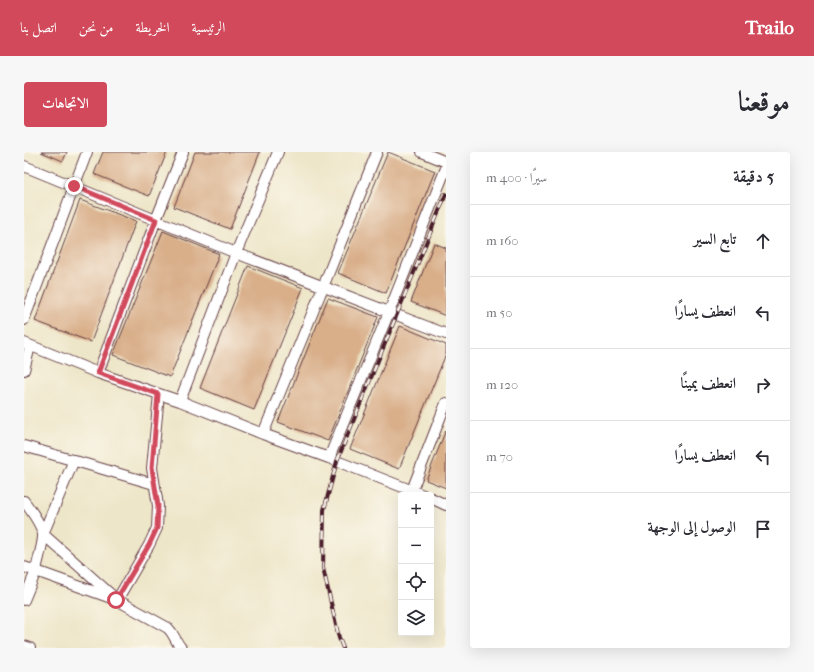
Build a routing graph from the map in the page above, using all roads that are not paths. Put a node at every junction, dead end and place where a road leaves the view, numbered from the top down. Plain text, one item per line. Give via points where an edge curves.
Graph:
1 (87, 152) edge
2 (184, 152) edge
3 (278, 152) edge
4 (377, 152) edge
5 (422, 152) edge
6 (446, 162) edge
7 (24, 166) edge
8 (446, 168) edge
9 (74, 186) junction
10 (156, 220) junction
11 (236, 253) junction
12 (323, 287) junction
13 (389, 312) junction
14 (24, 320) edge
15 (446, 334) edge
16 (27, 344) edge
17 (24, 370) edge
18 (98, 373) junction
19 (158, 394) junction
20 (180, 401) junction
21 (446, 403) edge
22 (263, 434) junction
23 (24, 445) edge
24 (329, 458) junction
25 (74, 460) junction
26 (154, 484) junction
27 (412, 490) junction
28 (416, 492) edge
29 (434, 499) edge
30 (24, 501) edge
31 (446, 505) edge
32 (43, 534) junction
33 (24, 567) edge
34 (36, 571) junction
35 (24, 600) edge
36 (116, 600) junction
37 (176, 645) edge
38 (24, 646) edge
39 (30, 648) edge

1 - 9 street
2 - 10 street
3 - 11 street
4 - 12 street
5 - 6 street
7 - 9 street
8 - 13 street
9 - 10 street
9 - 14 street
10 - 11 street
10 - 18 street
11 - 12 street
11 - 20 street
12 - 13 street
12 - 22 street
13 - 15 street
13 - 24 street
16 - 17 street
16 - 18 street
18 - 19 street
19 - 20 street
19 - 26 street via 152,468
20 - 22 street
21 - 27 street
22 - 24 street
23 - 25 street
24 - 27 street
25 - 26 street
25 - 32 street
26 - 36 street via 158,506 157,528
27 - 28 street
29 - 31 street
30 - 32 street
32 - 34 street
32 - 36 street
33 - 34 street
34 - 35 street
34 - 36 street
36 - 37 street via 168,628 174,634
38 - 39 street

